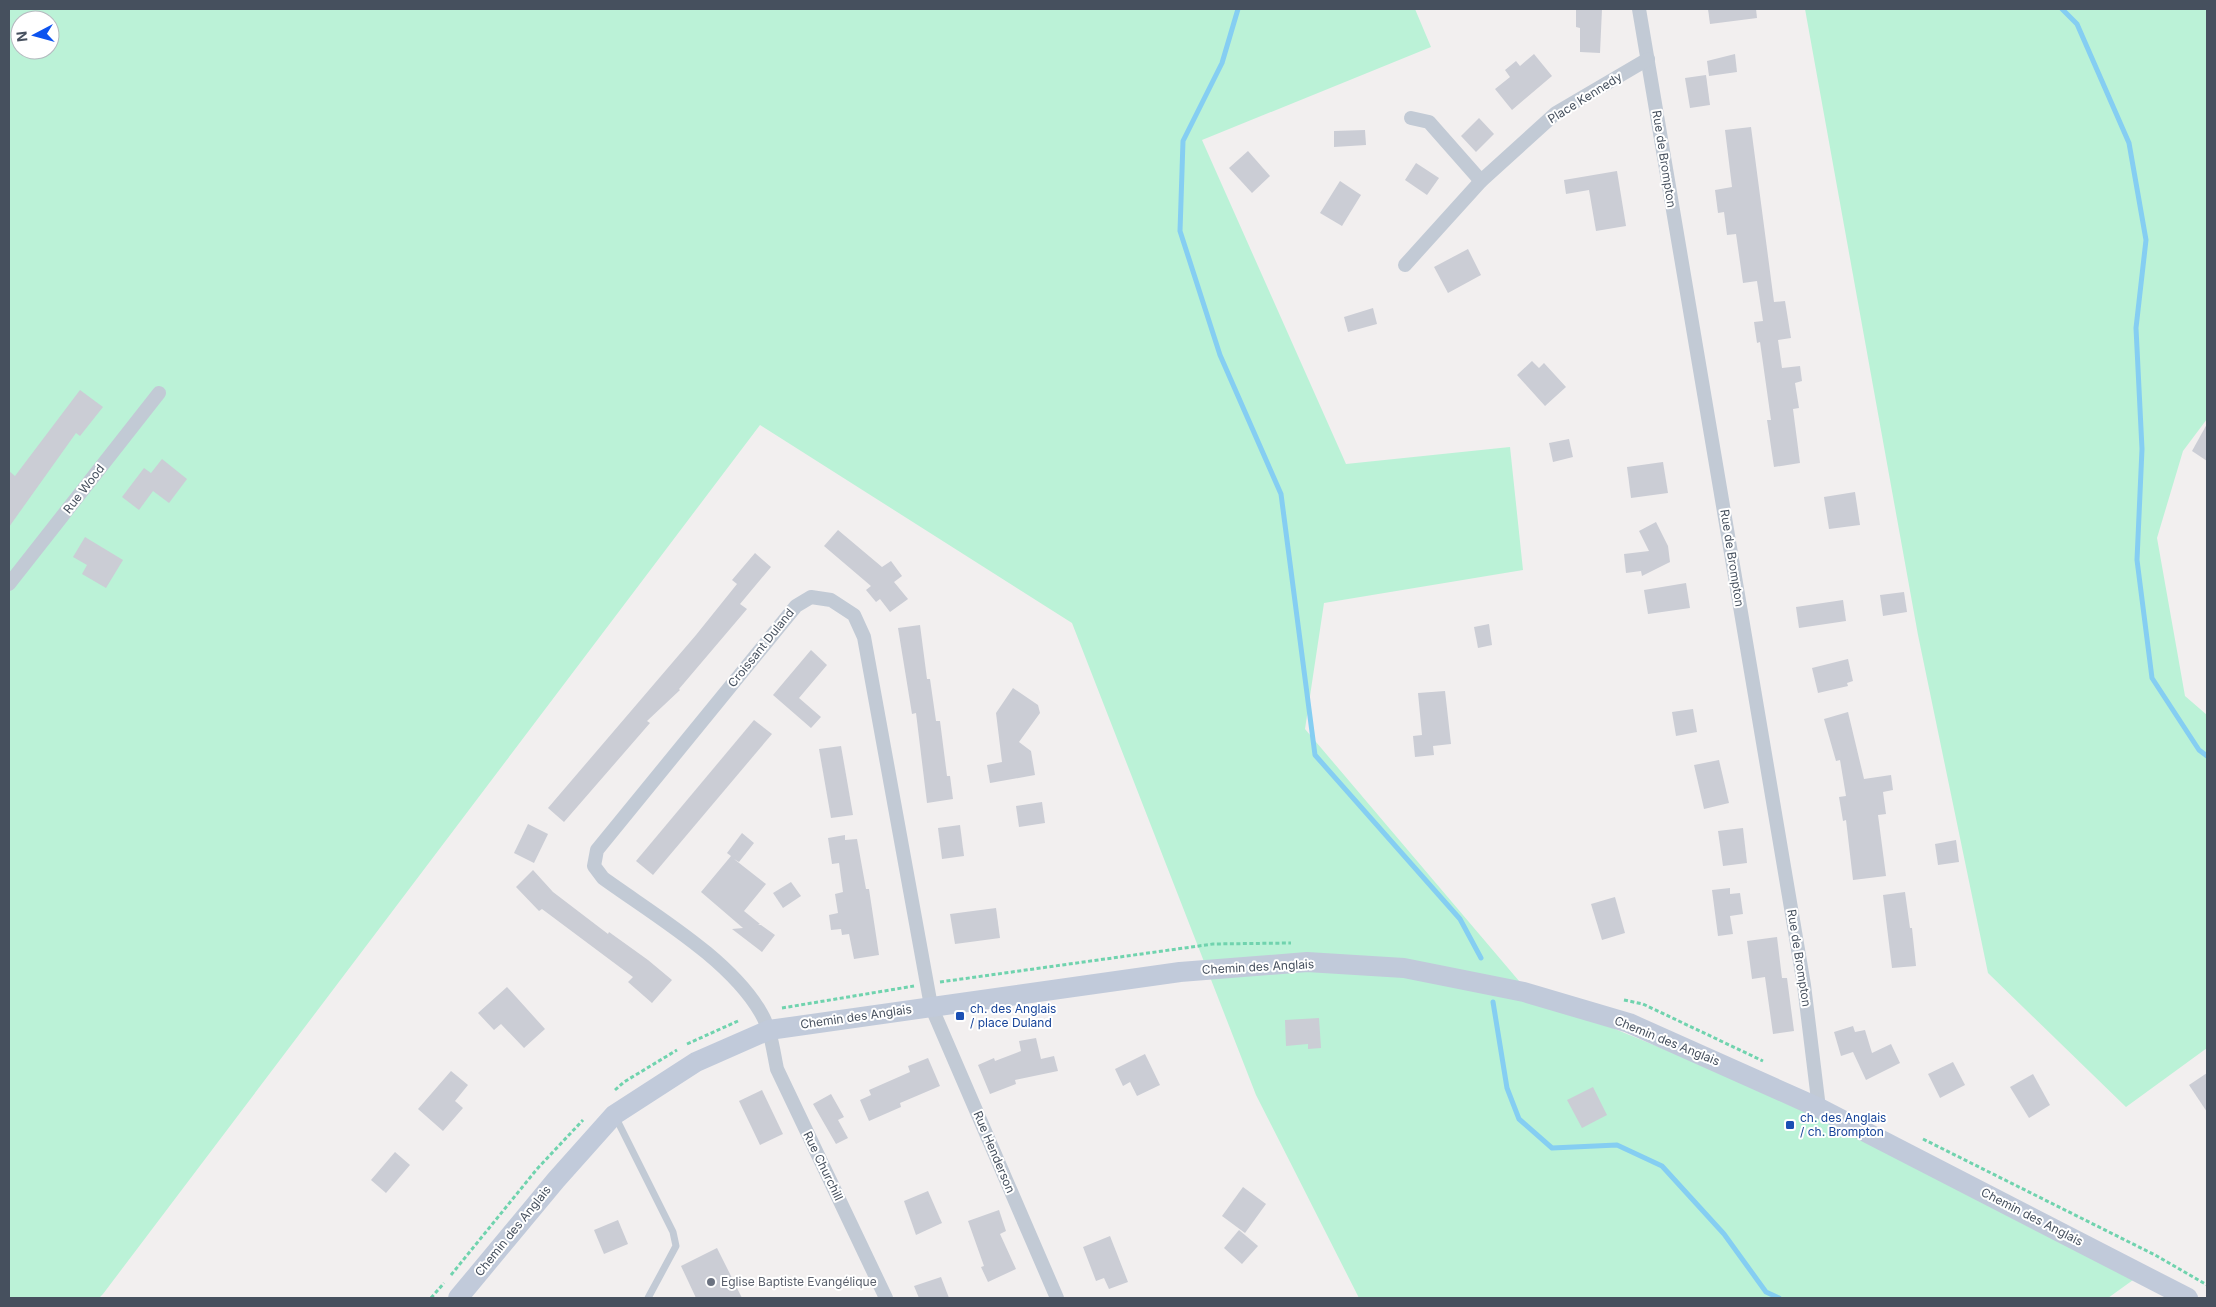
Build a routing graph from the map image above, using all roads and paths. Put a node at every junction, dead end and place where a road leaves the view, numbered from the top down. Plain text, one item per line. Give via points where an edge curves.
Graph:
1 (1639, 9) edge
2 (1648, 59) junction
3 (1411, 118) dead end
4 (1481, 181) junction
5 (1405, 265) dead end
6 (159, 393) dead end
7 (9, 584) edge
8 (916, 986) dead end
9 (931, 1006) junction
10 (773, 1009) dead end
11 (769, 1030) junction
12 (1714, 1036) dead end
13 (1741, 1050) dead end
14 (1819, 1108) junction
15 (614, 1115) junction
16 (2091, 1224) dead end
17 (2207, 1285) edge
18 (458, 1298) edge
19 (648, 1298) edge
20 (886, 1298) edge
21 (1057, 1298) edge
22 (2188, 1298) edge

1 - 2 street, Rue de Brompton
2 - 4 street, Place Kennedy via 1556,113
2 - 14 street, Rue de Brompton via 1804,985
3 - 4 street via 1429,122
4 - 5 street, Place Kennedy
6 - 7 street, Rue Wood
8 - 10 path, Chemin des Anglais
9 - 11 street, Chemin des Anglais
9 - 11 street, Croissant Duland via 864,637 854,615 831,600 811,597 796,606 597,850 594,866 603,878 725,968 761,1013
9 - 14 street, Chemin des Anglais via 1246,966 1307,962 1404,968 1524,992 1629,1023
9 - 21 street, Rue Henderson
11 - 15 street, Chemin des Anglais via 696,1062
11 - 20 street, Rue Churchill via 776,1069
12 - 13 path, Chemin des Anglais
14 - 22 street, Chemin des Anglais
15 - 18 street, Chemin des Anglais
15 - 19 lane via 673,1232 676,1246
16 - 17 path

